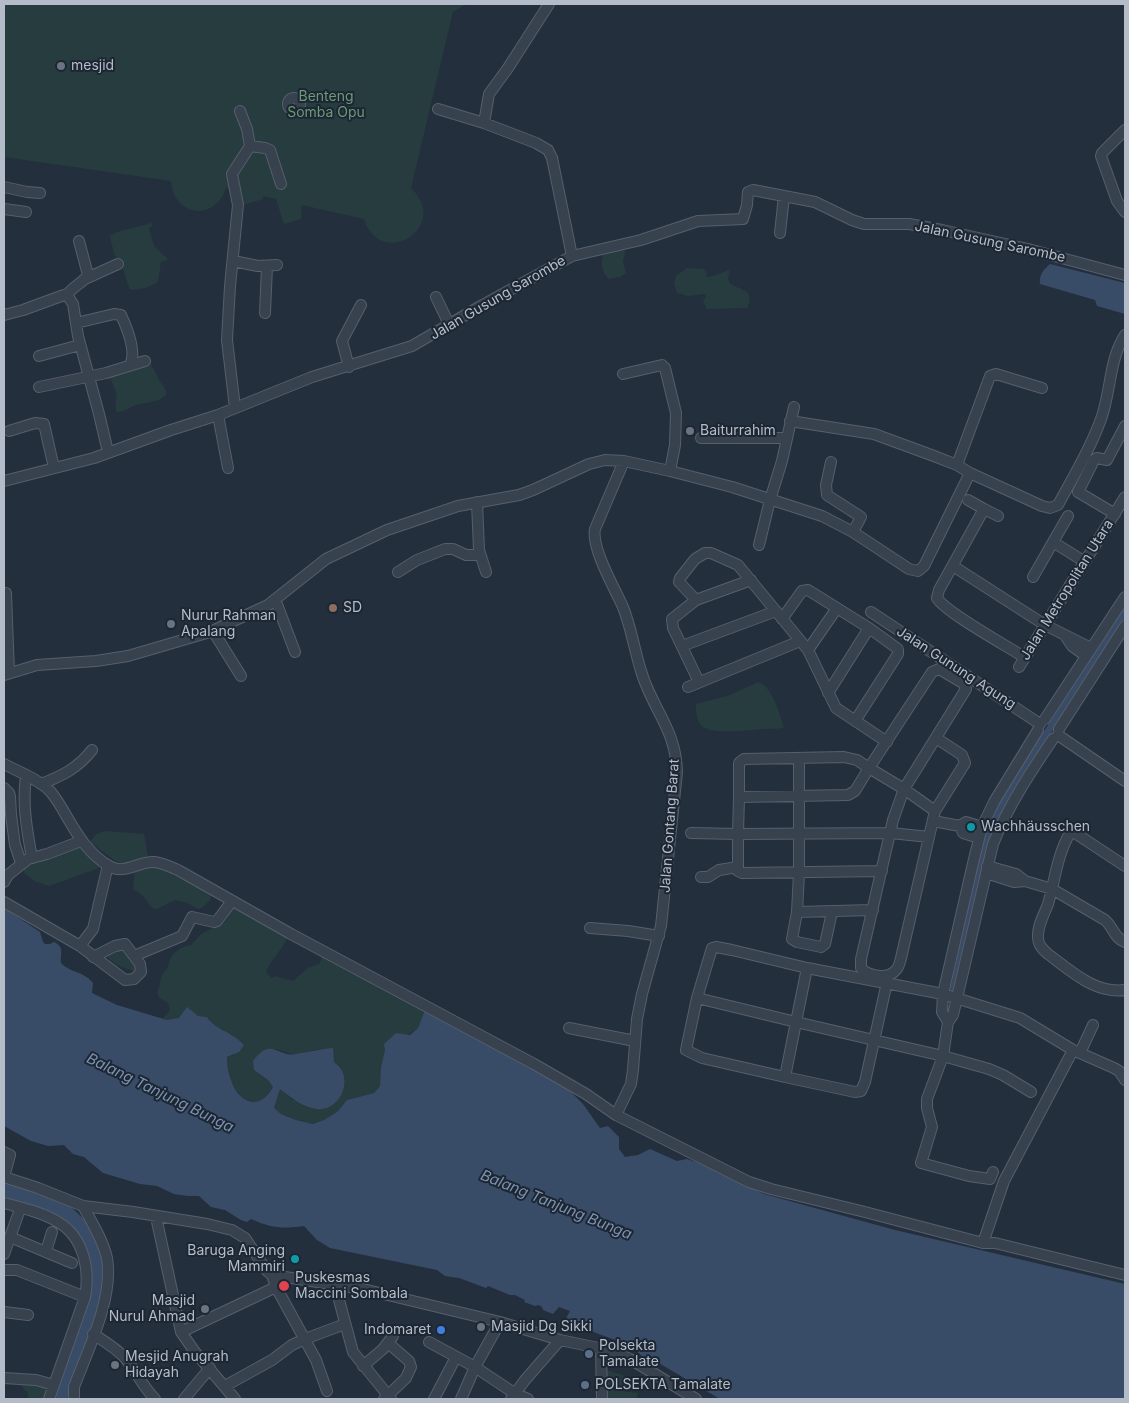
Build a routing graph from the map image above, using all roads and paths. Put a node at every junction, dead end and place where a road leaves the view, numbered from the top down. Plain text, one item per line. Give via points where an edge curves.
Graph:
1 (549, 4) edge
2 (438, 109) dead end
3 (240, 111) dead end
4 (484, 122) junction
5 (1125, 130) edge
6 (250, 146) junction
7 (281, 184) dead end
8 (4, 188) edge
9 (40, 193) dead end
10 (784, 196) junction
11 (4, 209) edge
12 (26, 212) dead end
13 (1125, 212) edge
14 (780, 233) dead end
15 (79, 241) dead end
16 (572, 256) junction
17 (233, 261) junction
18 (118, 264) dead end
19 (1125, 275) edge
20 (85, 279) junction
21 (67, 294) junction
22 (436, 297) dead end
23 (361, 305) dead end
24 (265, 313) dead end
25 (4, 315) edge
26 (76, 322) junction
27 (449, 324) junction
28 (1125, 335) edge
29 (80, 345) junction
30 (39, 356) dead end
31 (145, 361) dead end
32 (130, 365) junction
33 (349, 367) junction
34 (623, 374) dead end
35 (88, 375) junction
36 (39, 387) dead end
37 (1042, 388) dead end
38 (794, 407) dead end
39 (235, 408) junction
40 (218, 415) junction
41 (790, 422) junction
42 (1125, 426) edge
43 (9, 431) dead end
44 (701, 438) dead end
45 (787, 438) junction
46 (108, 452) junction
47 (624, 461) junction
48 (832, 462) dead end
49 (957, 465) junction
50 (54, 468) junction
51 (228, 468) dead end
52 (670, 471) junction
53 (970, 473) junction
54 (4, 481) edge
55 (1125, 497) edge
56 (770, 500) junction
57 (968, 500) dead end
58 (477, 502) junction
59 (984, 509) junction
60 (1115, 514) junction
61 (998, 516) dead end
62 (1068, 516) dead end
63 (854, 532) junction
64 (1053, 542) junction
65 (759, 545) dead end
66 (480, 555) junction
67 (1085, 562) junction
68 (953, 566) junction
69 (398, 572) dead end
70 (486, 572) dead end
71 (1033, 577) dead end
72 (751, 580) junction
73 (6, 593) dead end
74 (1125, 597) edge
75 (275, 599) junction
76 (696, 600) junction
77 (837, 608) junction
78 (871, 612) dead end
79 (779, 615) junction
80 (1045, 625) junction
81 (1125, 626) edge
82 (869, 628) junction
83 (213, 631) junction
84 (800, 641) junction
85 (682, 646) junction
86 (808, 650) junction
87 (296, 652) dead end
88 (1088, 652) junction
89 (1024, 657) junction
90 (1019, 667) dead end
91 (7, 674) edge
92 (242, 676) dead end
93 (699, 682) junction
94 (688, 687) dead end
95 (828, 693) junction
96 (855, 721) junction
97 (1042, 725) junction
98 (1056, 734) junction
99 (936, 738) junction
100 (887, 742) junction
101 (92, 750) dead end
102 (799, 758) junction
103 (4, 764) edge
104 (869, 768) junction
105 (26, 776) junction
106 (1125, 781) edge
107 (41, 784) junction
108 (4, 788) edge
109 (904, 789) junction
110 (739, 797) junction
111 (798, 797) junction
112 (934, 816) junction
113 (960, 826) junction
114 (982, 827) junction
115 (692, 833) dead end
116 (891, 833) junction
117 (738, 834) junction
118 (798, 834) junction
119 (929, 837) junction
120 (979, 838) junction
121 (81, 841) junction
122 (32, 858) junction
123 (21, 864) junction
124 (108, 865) junction
125 (1125, 866) edge
126 (738, 867) junction
127 (987, 870) junction
128 (882, 872) junction
129 (799, 873) junction
130 (701, 877) dead end
131 (4, 882) edge
132 (1052, 889) junction
133 (232, 901) junction
134 (4, 902) edge
135 (873, 910) junction
136 (798, 912) junction
137 (832, 912) junction
138 (590, 928) dead end
139 (659, 936) junction
140 (1125, 942) edge
141 (80, 946) junction
142 (134, 956) junction
143 (93, 957) junction
144 (807, 968) junction
145 (887, 982) junction
146 (1125, 990) edge
147 (943, 994) junction
148 (697, 998) junction
149 (955, 998) junction
150 (796, 1022) junction
151 (948, 1022) junction
152 (1094, 1025) dead end
153 (569, 1028) dead end
154 (875, 1040) junction
155 (635, 1041) junction
156 (1076, 1052) junction
157 (943, 1056) junction
158 (785, 1077) junction
159 (1125, 1080) edge
160 (1031, 1092) dead end
161 (616, 1114) junction
162 (4, 1152) edge
163 (993, 1172) dead end
164 (4, 1177) edge
165 (4, 1202) edge
166 (83, 1206) junction
167 (19, 1212) dead end
168 (156, 1217) junction
169 (9, 1231) edge
170 (52, 1232) dead end
171 (983, 1243) junction
172 (46, 1251) junction
173 (4, 1254) edge
174 (72, 1263) dead end
175 (4, 1270) edge
176 (272, 1275) junction
177 (1125, 1275) edge
178 (335, 1285) junction
179 (276, 1288) junction
180 (85, 1297) junction
181 (4, 1312) edge
182 (28, 1315) dead end
183 (500, 1322) junction
184 (344, 1324) junction
185 (181, 1332) junction
186 (93, 1334) junction
187 (305, 1339) junction
188 (560, 1340) junction
189 (429, 1342) dead end
190 (601, 1348) junction
191 (456, 1357) junction
192 (363, 1366) junction
193 (475, 1367) junction
194 (210, 1368) junction
195 (4, 1378) edge
196 (54, 1385) junction
197 (225, 1386) junction
198 (328, 1391) dead end
199 (512, 1396) edge
200 (191, 1397) edge
201 (388, 1398) edge
202 (49, 1399) edge
203 (74, 1399) edge
204 (155, 1399) edge
205 (235, 1399) edge
206 (434, 1399) edge
207 (461, 1399) edge
208 (528, 1399) edge
209 (602, 1399) edge
210 (696, 1399) edge

1 - 4 street via 489,94
2 - 4 street
3 - 6 street
4 - 16 street via 548,150
5 - 13 street via 1102,156 1117,202
6 - 7 street via 270,150
6 - 17 street via 232,174 238,205
8 - 9 street
10 - 14 street
10 - 16 street, Jalan Gusung Sarombe via 753,190 748,192 743,219 698,221 649,238
10 - 19 street, Jalan Gusung Sarombe via 815,202 864,224 910,224 942,230
11 - 12 street
15 - 20 street via 88,271
16 - 27 street, Jalan Gusung Sarombe
17 - 24 street via 272,266
17 - 39 street via 227,340
18 - 20 street
20 - 21 street
21 - 25 street
21 - 26 street via 73,304
22 - 27 street
23 - 33 street via 342,341
26 - 29 street
26 - 32 street via 121,315 133,356
27 - 33 street, Jalan Gusung Sarombe via 412,346
28 - 53 street via 1117,352 1101,419 1084,459 1058,505 1042,506
29 - 30 street
29 - 35 street
31 - 32 street
32 - 35 street
33 - 39 street, Jalan Gusung Sarombe via 312,377
34 - 52 street via 662,365 665,368 676,413
35 - 36 street
35 - 46 street
37 - 49 street via 996,374 990,376
38 - 41 street
39 - 40 street, Jalan Gusung Sarombe
40 - 46 street, Jalan Gusung Sarombe
40 - 51 street
41 - 45 street
41 - 49 street via 874,434
42 - 60 street via 1107,460 1094,460 1078,492
43 - 50 street via 36,423 44,424
44 - 45 street
45 - 56 street
46 - 50 street, Jalan Gusung Sarombe
47 - 52 street
47 - 58 street via 599,461 519,495
47 - 139 street, Jalan Gontang Barat via 594,538 624,609 642,676 675,751 677,772
48 - 63 street via 827,495 861,517
49 - 53 street
50 - 54 street, Jalan Gusung Sarombe
52 - 56 street
53 - 63 street via 921,569 909,569
55 - 60 street, Jalan Metropolitan Utara
56 - 63 street via 822,516
56 - 65 street
57 - 59 street
58 - 66 street
58 - 75 street via 387,530 340,552
59 - 61 street
59 - 68 street
60 - 67 street, Jalan Metropolitan Utara
62 - 64 street
64 - 67 street
64 - 71 street
66 - 69 street via 445,549
66 - 70 street
67 - 80 street, Jalan Metropolitan Utara
68 - 80 street
68 - 89 street via 939,590 937,598 941,604
72 - 76 street
72 - 76 street via 734,562 705,553 695,559 679,582
72 - 79 street
73 - 91 street
74 - 88 street
75 - 83 street
75 - 87 street
76 - 85 street via 672,619
77 - 79 street via 805,590
77 - 82 street
77 - 86 street
78 - 97 street, Jalan Gunung Agung
79 - 84 street
79 - 85 street
80 - 88 street via 1077,640
80 - 89 street, Jalan Metropolitan Utara
81 - 98 street
82 - 95 street
82 - 96 street via 899,652
83 - 91 street via 128,656 37,665
83 - 92 street
84 - 86 street
84 - 93 street
85 - 93 street
86 - 95 street
88 - 97 street
89 - 90 street, Jalan Metropolitan Utara
93 - 94 street
95 - 96 street via 836,708
96 - 100 street
97 - 98 street via 1043,738
97 - 98 street via 1055,720
97 - 114 street
98 - 106 street
98 - 127 street via 1010,804 993,844
99 - 100 street via 966,689 963,683 939,669 932,672
99 - 109 street
99 - 112 street via 962,755 965,764
100 - 104 street
101 - 107 street via 76,768
102 - 104 street via 850,758
102 - 110 street via 741,760
102 - 111 street
103 - 105 street
104 - 109 street
104 - 111 street via 852,794
105 - 107 street
105 - 122 street via 26,826
107 - 121 street via 55,797
108 - 123 street via 10,796 15,845
109 - 112 street
109 - 116 street
110 - 111 street
110 - 117 street
111 - 118 street
112 - 113 street
112 - 119 street
113 - 114 street via 966,822
113 - 120 street via 963,832
114 - 120 street
115 - 117 street
116 - 118 street
116 - 119 street
116 - 128 street
117 - 118 street
117 - 126 street
118 - 129 street
119 - 135 street via 901,958 897,970 887,975 867,973 860,965
120 - 147 street
121 - 122 street
121 - 124 street
122 - 123 street
123 - 131 street
124 - 133 street via 120,869 161,863
124 - 141 street via 93,929
125 - 132 street via 1071,832 1060,856
126 - 129 street via 742,873
126 - 130 street
127 - 132 street via 1016,874 1025,881
127 - 149 street
128 - 129 street
128 - 135 street
129 - 136 street
132 - 140 street via 1105,920 1118,939
132 - 146 street via 1039,928 1039,944 1094,986
133 - 142 street via 216,921 192,917 179,938
133 - 161 street via 534,1064
134 - 141 street
135 - 137 street
136 - 137 street
136 - 137 street via 792,936 794,940 823,947
138 - 139 street
139 - 155 street, Jalan Gontang Barat via 642,994
141 - 143 street
142 - 143 street via 122,943
142 - 143 street via 141,972 137,978 128,981
144 - 145 street
144 - 148 street via 713,947
144 - 150 street
145 - 147 street
145 - 154 street
147 - 149 street
147 - 151 street via 942,1012
148 - 150 street
148 - 158 street via 686,1046 688,1052
149 - 151 street via 953,1014
149 - 156 street via 1020,1018
150 - 154 street
150 - 158 street
151 - 157 street
152 - 156 street
153 - 155 street
154 - 157 street
154 - 158 street via 864,1086 859,1092
155 - 161 street, Jalan Gontang Barat via 631,1084
156 - 159 street via 1120,1071
156 - 171 street via 1004,1181
157 - 160 street via 989,1069
157 - 163 street via 927,1099 926,1108 932,1127 920,1163 990,1179
161 - 171 street via 759,1185
162 - 164 street via 10,1154
164 - 166 street
165 - 180 street via 59,1222 70,1232 85,1260
166 - 168 street
166 - 186 street via 107,1257 107,1289
167 - 169 street
168 - 176 street via 207,1224 240,1234
168 - 185 street
169 - 172 street
169 - 173 street
170 - 172 street
171 - 177 street via 995,1243
172 - 174 street
175 - 180 street via 17,1270
176 - 178 street
176 - 179 street
178 - 183 street
178 - 184 street
179 - 185 street
179 - 187 street
180 - 196 street
181 - 182 street
183 - 188 street
183 - 193 street
184 - 187 street
184 - 192 street via 353,1352
185 - 194 street
186 - 203 street via 74,1386
186 - 204 street via 125,1358
187 - 197 street
187 - 198 street
188 - 190 street
188 - 199 street
189 - 191 street
190 - 209 street
190 - 210 street via 630,1359
191 - 193 street
191 - 206 street
192 - 201 street
192 - 201 street via 390,1339 409,1361 411,1367 406,1378
193 - 199 street
193 - 207 street
194 - 197 street
194 - 200 street
195 - 196 street
196 - 202 street
197 - 205 street
199 - 208 street

